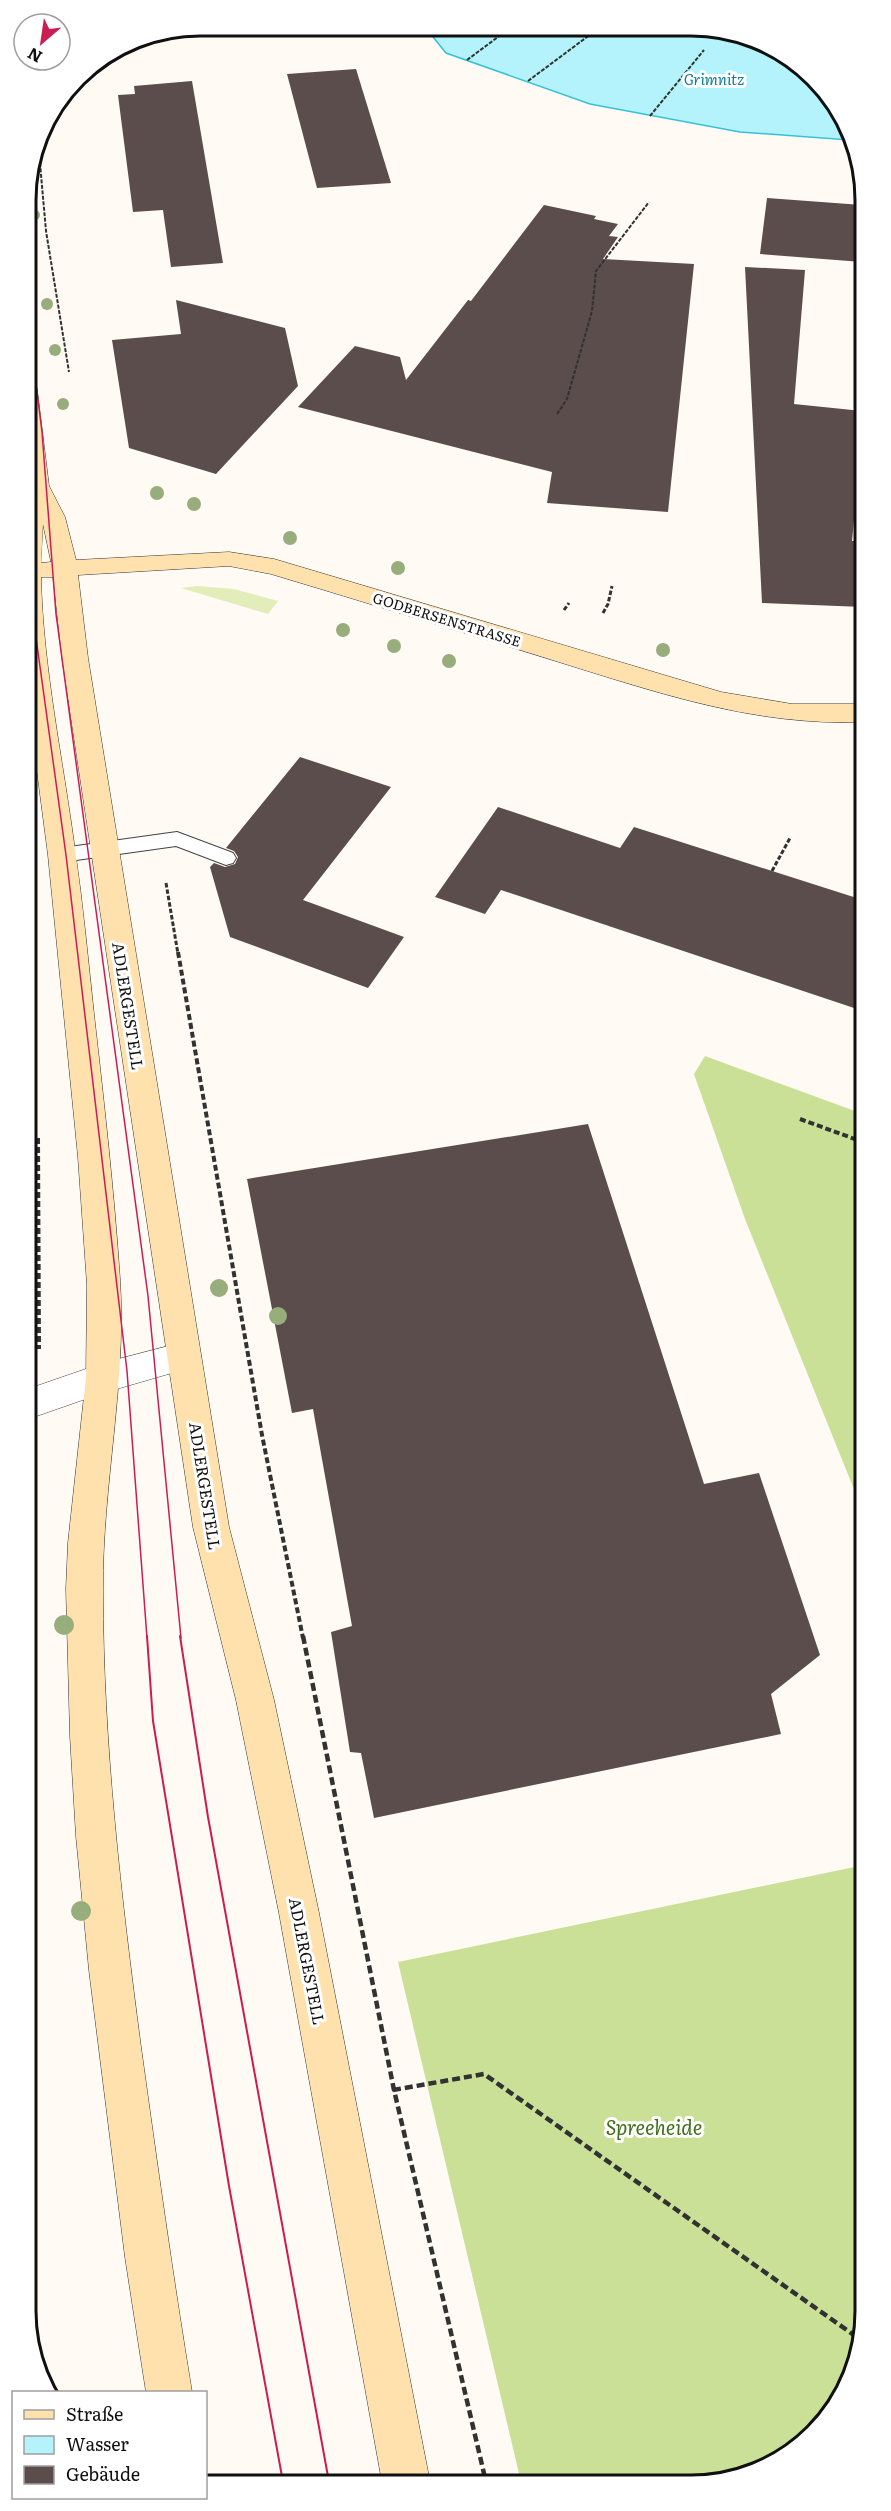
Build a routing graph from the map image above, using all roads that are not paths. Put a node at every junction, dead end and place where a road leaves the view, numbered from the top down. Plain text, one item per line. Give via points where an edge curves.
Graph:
1 (36, 477) edge
2 (37, 486) junction
3 (36, 492) edge
4 (65, 569) junction
5 (36, 571) edge
6 (36, 667) edge
7 (855, 713) edge
8 (105, 848) junction
9 (62, 855) junction
10 (226, 858) dead end
11 (184, 1356) junction
12 (103, 1378) junction
13 (36, 1401) edge
14 (169, 2391) edge
15 (405, 2475) edge

1 - 2 main road, ADLERGESTELL
2 - 3 main road, ADLERGESTELL
2 - 4 main road, ADLERGESTELL via 57,529
4 - 5 main road, GODBERSENSTRASSE
4 - 7 main road, GODBERSENSTRASSE via 229,559 274,567 747,707
4 - 8 main road, ADLERGESTELL
6 - 9 main road, ADLERGESTELL
8 - 9 lane
8 - 10 lane via 177,839
8 - 11 main road, ADLERGESTELL
9 - 12 main road, ADLERGESTELL via 94,1157 103,1273
11 - 12 street
11 - 15 main road, ADLERGESTELL via 211,1527 255,1700 336,2101
12 - 13 street
12 - 14 main road, ADLERGESTELL via 84,1589 89,1736 110,1970 147,2258

